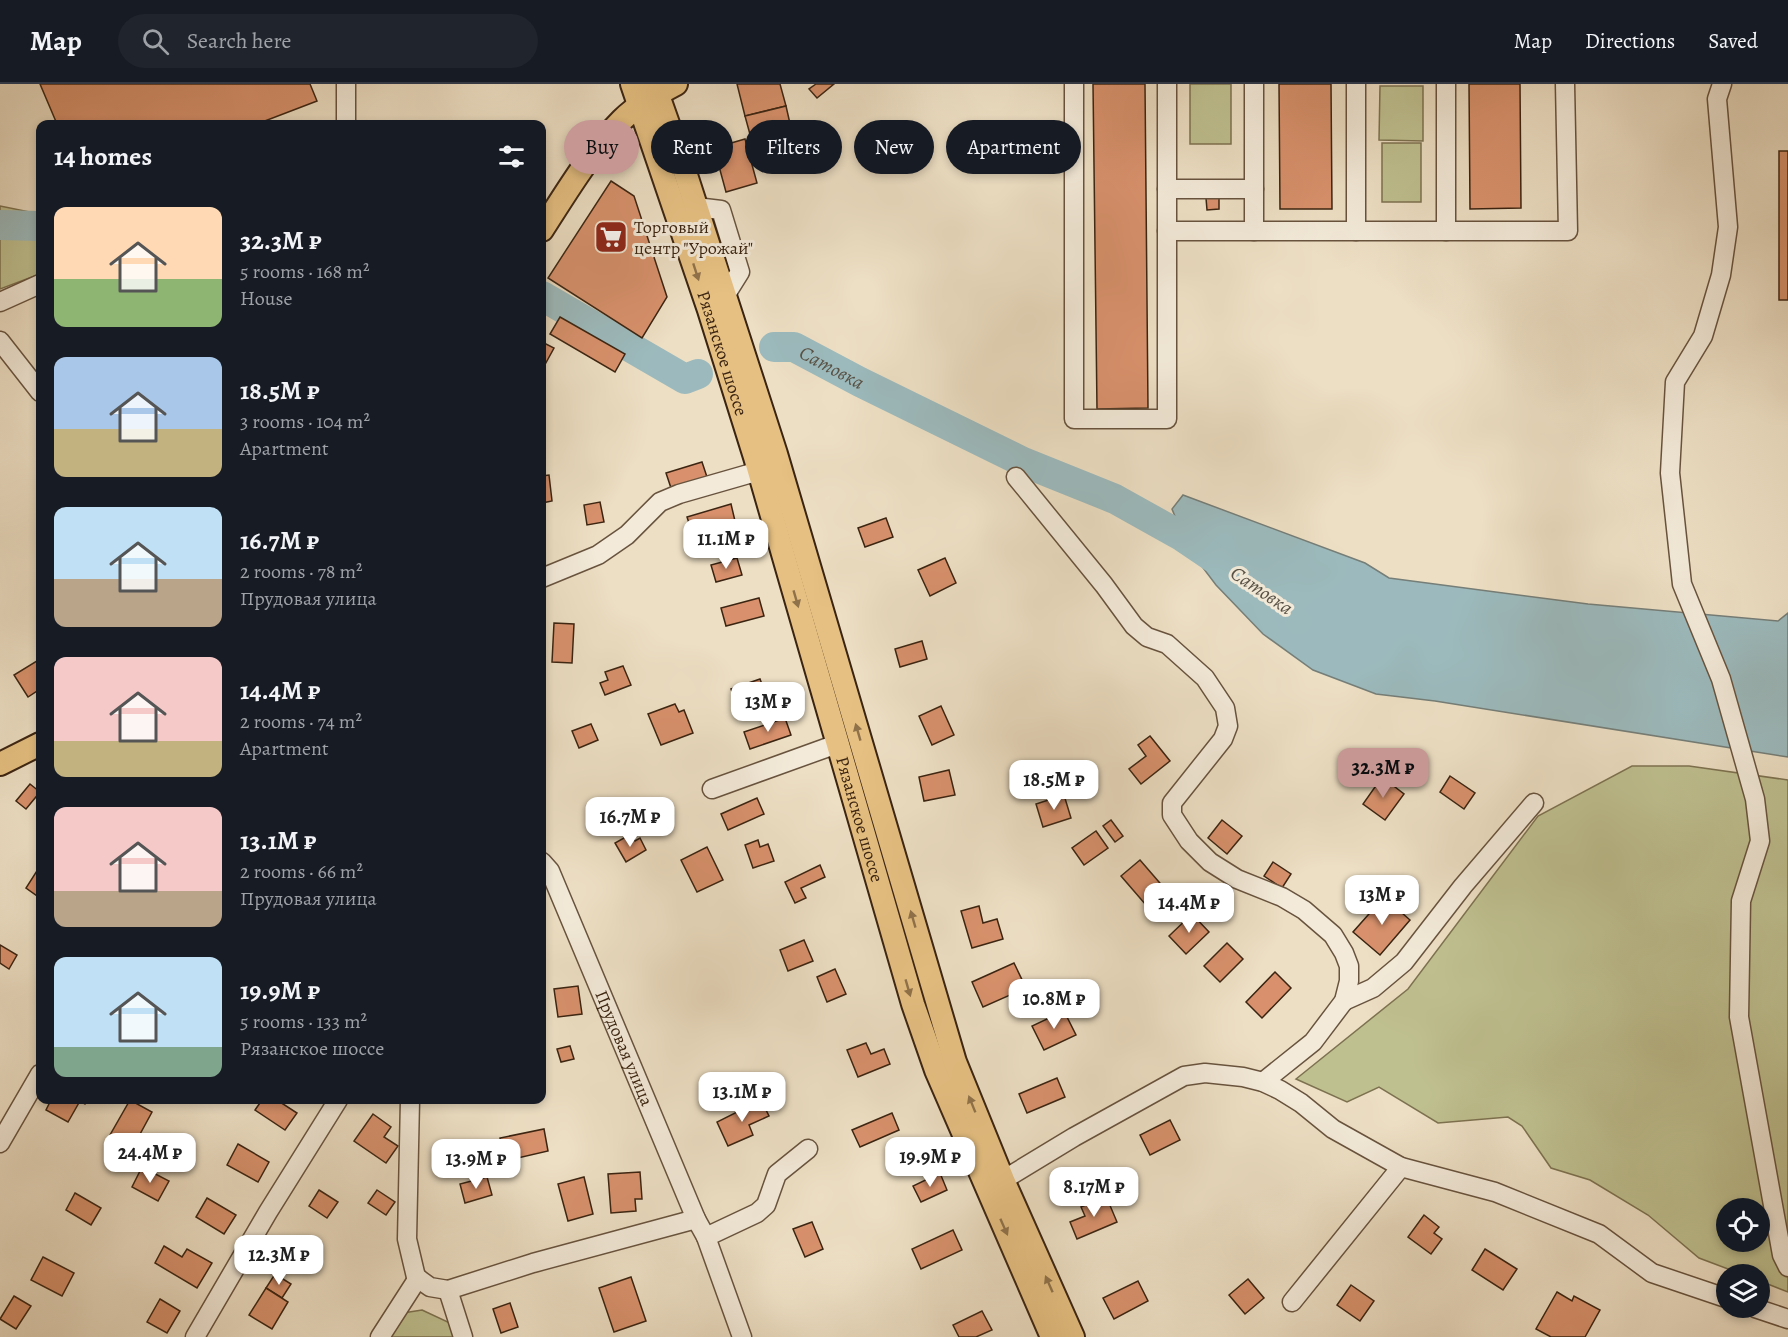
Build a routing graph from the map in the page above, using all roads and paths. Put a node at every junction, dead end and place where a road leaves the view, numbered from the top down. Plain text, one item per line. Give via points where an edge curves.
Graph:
1 (346, 84) edge
2 (632, 84) edge
3 (1074, 84) edge
4 (1167, 84) edge
5 (1254, 84) edge
6 (1356, 84) edge
7 (1446, 84) edge
8 (1565, 84) edge
9 (1722, 84) edge
10 (657, 92) edge
11 (346, 120) edge
12 (1167, 189) junction
13 (1254, 189) junction
14 (546, 224) edge
15 (1167, 231) junction
16 (1254, 231) junction
17 (1356, 231) junction
18 (1446, 231) junction
19 (36, 286) edge
20 (0, 302) edge
21 (0, 340) edge
22 (36, 387) edge
23 (759, 471) junction
24 (1016, 477) dead end
25 (546, 576) edge
26 (837, 744) junction
27 (36, 746) edge
28 (0, 764) edge
29 (712, 789) dead end
30 (1534, 803) dead end
31 (546, 866) edge
32 (1344, 1001) junction
33 (36, 1081) edge
34 (1263, 1082) junction
35 (336, 1104) edge
36 (410, 1104) edge
37 (0, 1143) edge
38 (808, 1149) dead end
39 (1401, 1167) junction
40 (1003, 1180) junction
41 (696, 1219) junction
42 (706, 1238) junction
43 (1788, 1267) edge
44 (418, 1278) junction
45 (447, 1290) junction
46 (1716, 1295) edge
47 (1292, 1302) dead end
48 (1770, 1313) edge
49 (1788, 1319) edge
50 (195, 1337) edge
51 (380, 1337) edge
52 (463, 1337) edge
53 (742, 1337) edge
54 (1052, 1337) edge
55 (1072, 1337) edge

1 - 11 street
2 - 10 main road, Рязанское шоссе
3 - 15 street via 1074,420 1167,419
4 - 12 street
5 - 13 street
6 - 17 street
7 - 18 street
8 - 18 street via 1568,231
9 - 43 street via 1717,99 1728,227 1721,275 1703,336 1675,382 1670,472 1682,584 1721,679 1755,799 1760,841 1741,901 1739,1017 1782,1255
10 - 14 main road via 607,136
10 -> 23 main road, Рязанское шоссе via 709,310
40 -> 10 main road, Рязанское шоссе via 955,1062 776,454
12 - 13 street
12 - 15 street
13 - 16 street
15 - 16 street
16 - 17 street
17 - 18 street
19 - 20 street
21 - 22 street
23 - 25 street via 660,502 627,535 598,555
23 -> 26 main road, Рязанское шоссе
24 - 32 street via 1134,626 1147,637 1167,644 1205,678 1225,708 1228,726 1223,739 1172,803 1172,815 1210,862 1304,910 1333,935 1349,966
26 - 29 street
26 -> 54 main road, Рязанское шоссе via 936,1070
27 - 28 main road
30 - 32 street via 1404,962 1372,988
31 - 41 street, Прудовая улица
32 - 34 street via 1313,1042
33 - 37 street
34 - 39 street via 1301,1103 1333,1129
34 - 40 street via 1205,1073 1184,1076
35 - 50 street
36 - 44 street via 407,1239
38 - 42 street via 777,1174 766,1205 757,1213
39 - 46 street via 1495,1191 1599,1234 1652,1273
39 - 47 street
55 -> 40 main road, Рязанское шоссе
41 - 42 street, Прудовая улица
41 - 45 street
42 - 53 street, Прудовая улица
44 - 45 street via 430,1287
44 - 51 street
45 - 52 street
48 - 49 street

